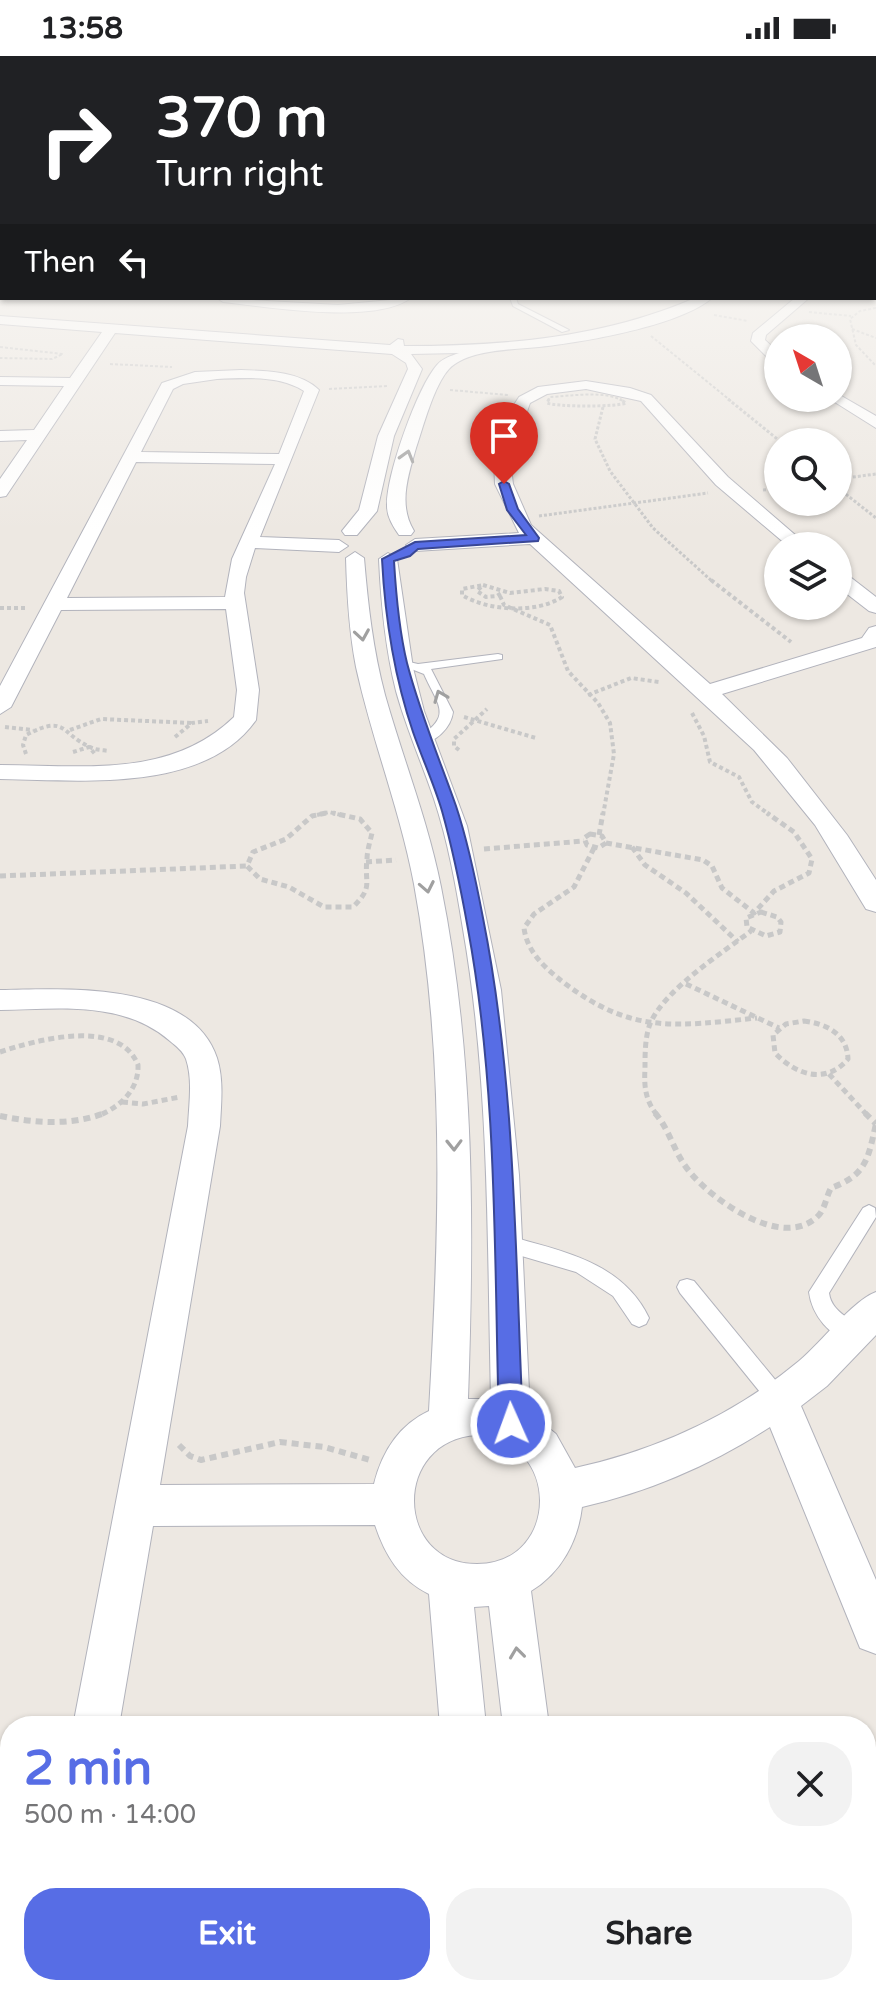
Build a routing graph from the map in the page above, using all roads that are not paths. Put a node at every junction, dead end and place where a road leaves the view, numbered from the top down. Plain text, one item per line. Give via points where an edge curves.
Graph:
1 (95, 351) edge
2 (402, 351) edge
3 (469, 351) edge
4 (0, 381) edge
5 (72, 382) junction
6 (852, 407) edge
7 (876, 423) edge
8 (37, 435) junction
9 (0, 436) edge
10 (129, 457) junction
11 (285, 459) junction
12 (0, 492) edge
13 (782, 532) edge
14 (410, 538) junction
15 (534, 538) junction
16 (249, 542) junction
17 (348, 545) junction
18 (388, 559) junction
19 (852, 588) edge
20 (234, 603) junction
21 (52, 604) junction
22 (876, 607) edge
23 (876, 632) edge
24 (498, 657) dead end
25 (410, 664) junction
26 (697, 698) junction
27 (0, 707) edge
28 (423, 740) junction
29 (0, 772) edge
30 (867, 871) edge
31 (876, 903) edge
32 (0, 1000) edge
33 (869, 1213) dead end
34 (503, 1242) junction
35 (687, 1287) dead end
36 (639, 1318) dead end
37 (865, 1322) edge
38 (779, 1400) junction
39 (448, 1421) junction
40 (511, 1424) junction
41 (395, 1486) junction
42 (562, 1491) junction
43 (136, 1506) junction
44 (450, 1580) junction
45 (508, 1580) junction
46 (876, 1632) edge
47 (98, 1716) edge
48 (462, 1716) edge
49 (525, 1716) edge

1 - 5 street
2 - 17 street via 415,369 386,436 368,511
14 -> 3 street via 399,522 396,500 407,455 431,389 447,363
4 - 5 street
5 - 8 street
6 - 7 street
8 - 9 street
8 - 12 street
10 - 11 street
10 - 11 street via 167,386 190,375 286,378 312,390
10 - 21 street
11 - 16 street
13 - 15 street via 732,490 646,398 586,385 529,396 506,436 504,484 518,519
14 - 15 street
14 - 17 street via 373,526
14 - 18 street via 406,554
15 - 26 street
16 - 17 street
16 - 20 street via 236,577
17 - 18 street
17 -> 39 street via 366,664 407,800 443,981 453,1099 456,1243
18 - 25 street via 390,601
19 - 22 street
20 - 21 street
20 - 29 street via 247,716 224,741 184,761 134,770 108,761
21 - 27 street
23 - 26 street via 869,642
24 - 25 lane
25 - 28 street
28 -> 25 lane via 442,726 447,712 429,672
26 - 30 street via 762,746
28 - 34 street via 449,809 486,976 497,1083
30 - 31 street
32 - 43 street via 91,1000 136,1006 174,1024 199,1051 206,1086 204,1126
33 - 37 lane via 819,1292 819,1305 827,1316
34 - 36 lane via 582,1265 620,1290
34 - 40 street
35 - 38 lane
37 - 38 street
38 - 42 street via 688,1452 604,1484
38 - 46 street
39 - 40 street via 491,1418
39 - 41 street via 418,1440
40 - 42 street via 545,1450
41 - 43 street
41 - 44 street via 403,1541 431,1571
42 - 45 street via 556,1534 545,1553
43 - 47 street
44 - 45 street via 479,1585
44 - 48 street
49 -> 45 street

